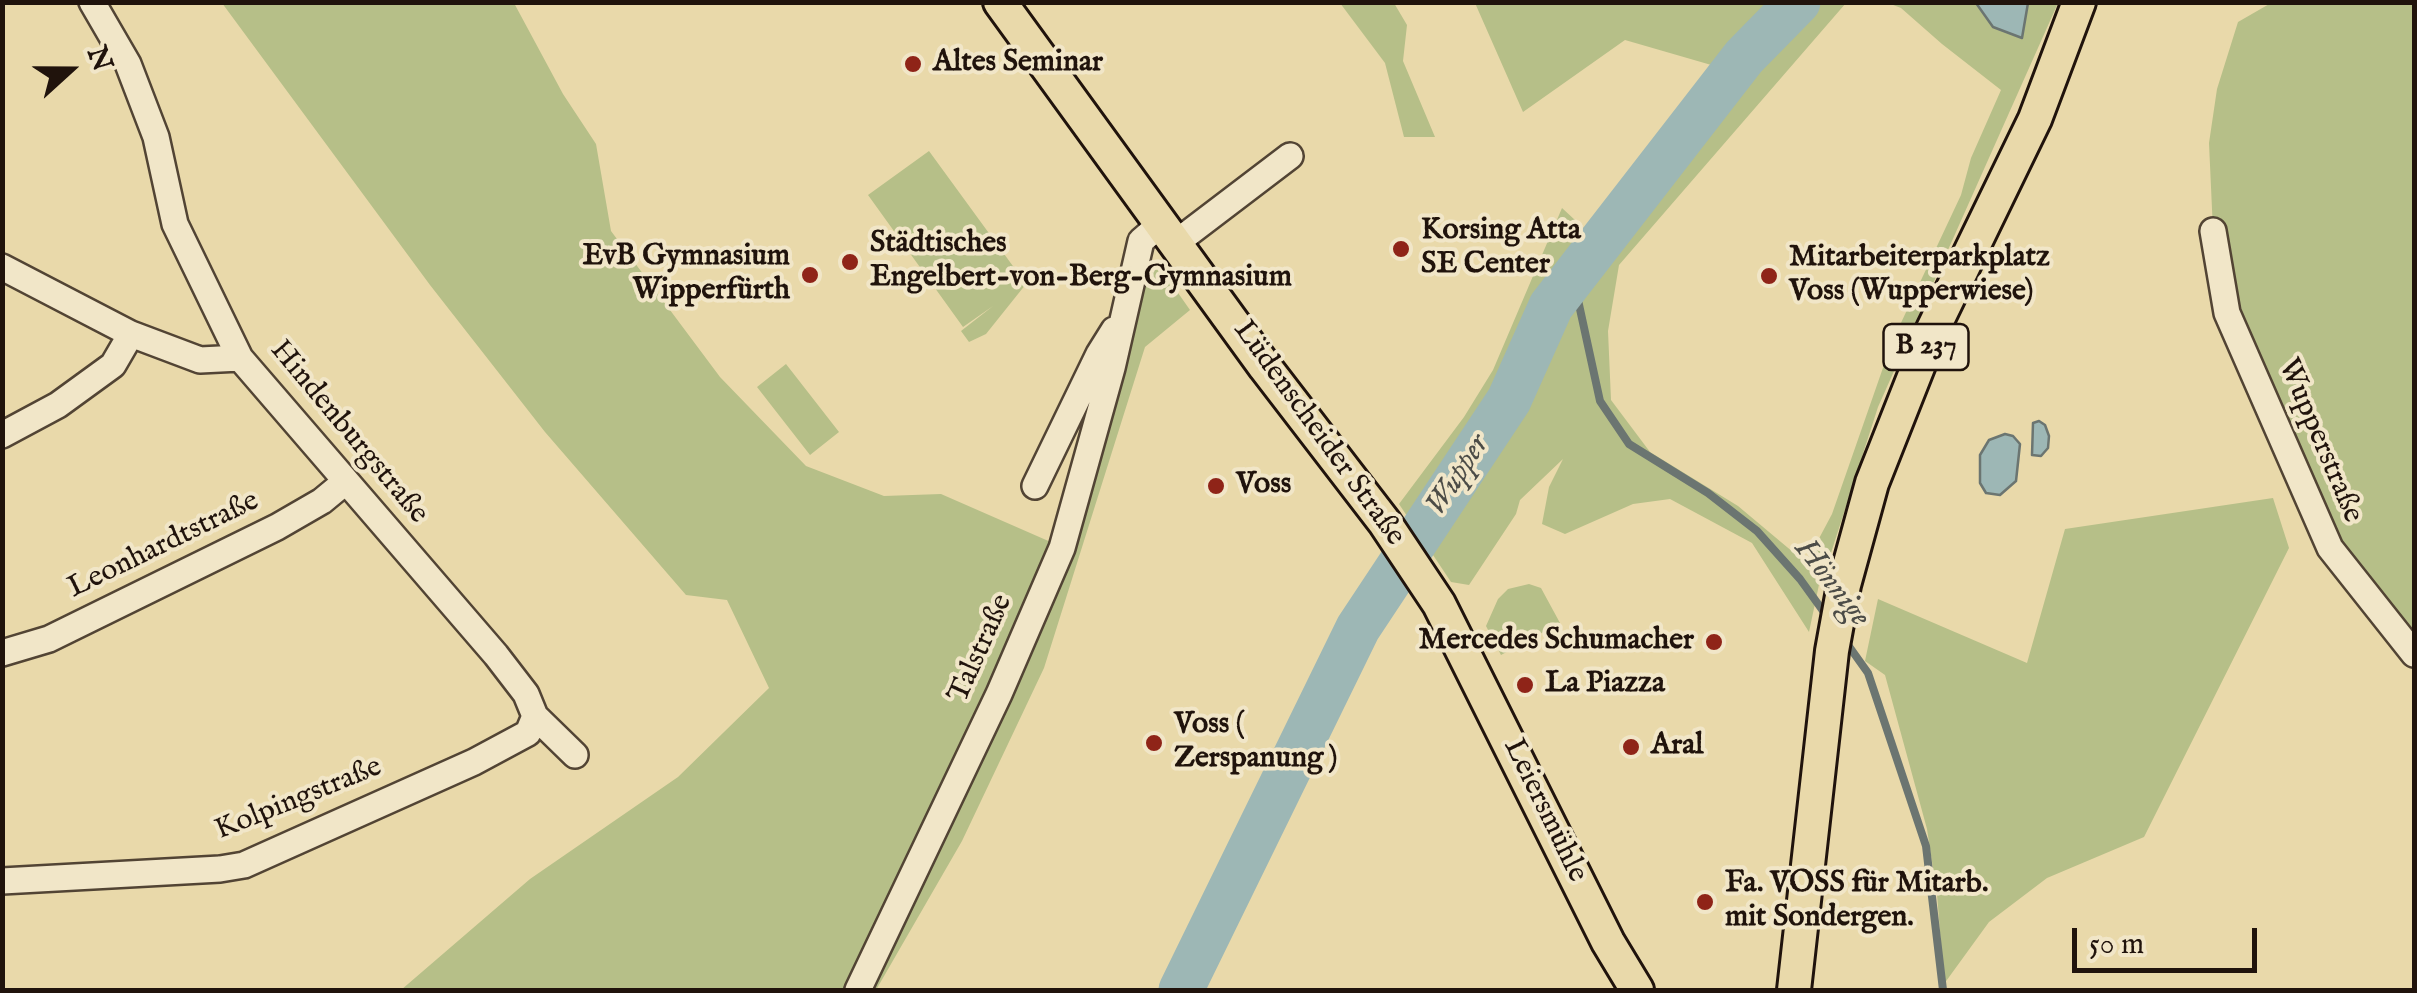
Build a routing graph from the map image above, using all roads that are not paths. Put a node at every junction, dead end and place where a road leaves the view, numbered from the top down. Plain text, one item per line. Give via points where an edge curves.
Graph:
1 (92, 2) edge
2 (1000, 2) edge
3 (2079, 2) edge
4 (1290, 156) dead end
5 (2213, 230) dead end
6 (1170, 232) junction
7 (2, 267) edge
8 (1122, 318) junction
9 (131, 334) junction
10 (240, 358) junction
11 (2, 435) edge
12 (345, 482) junction
13 (1035, 486) dead end
14 (1446, 617) joint
15 (2, 653) edge
16 (2414, 654) edge
17 (535, 716) junction
18 (575, 755) dead end
19 (2, 881) edge
20 (858, 990) edge
21 (1636, 990) edge
22 (1794, 990) edge

1 - 10 street, Hindenburgstraße via 128,64 156,137 175,224
2 - 6 main road, Lüdenscheider Straße
3 - 22 main road, B 237 via 2035,119 1934,329 1872,483 1832,650
4 - 6 street
5 - 16 street, Wupperstraße via 2227,312 2330,548
6 - 8 street, Talstraße via 1142,241
6 - 14 main road, Lüdenscheider Straße
7 - 9 street
8 - 13 street, Talstraße
8 - 20 street, Talstraße via 1062,548
9 - 10 street via 200,360
9 - 11 street via 113,364
10 - 12 street, Hindenburgstraße
12 - 15 street, Leonhardtstraße via 277,527 49,639
12 - 17 street, Hindenburgstraße via 496,655
14 - 21 main road, Leiersmühle
17 - 18 street, Hindenburgstraße
17 - 19 street, Kolpingstraße via 528,733 474,762 244,864

